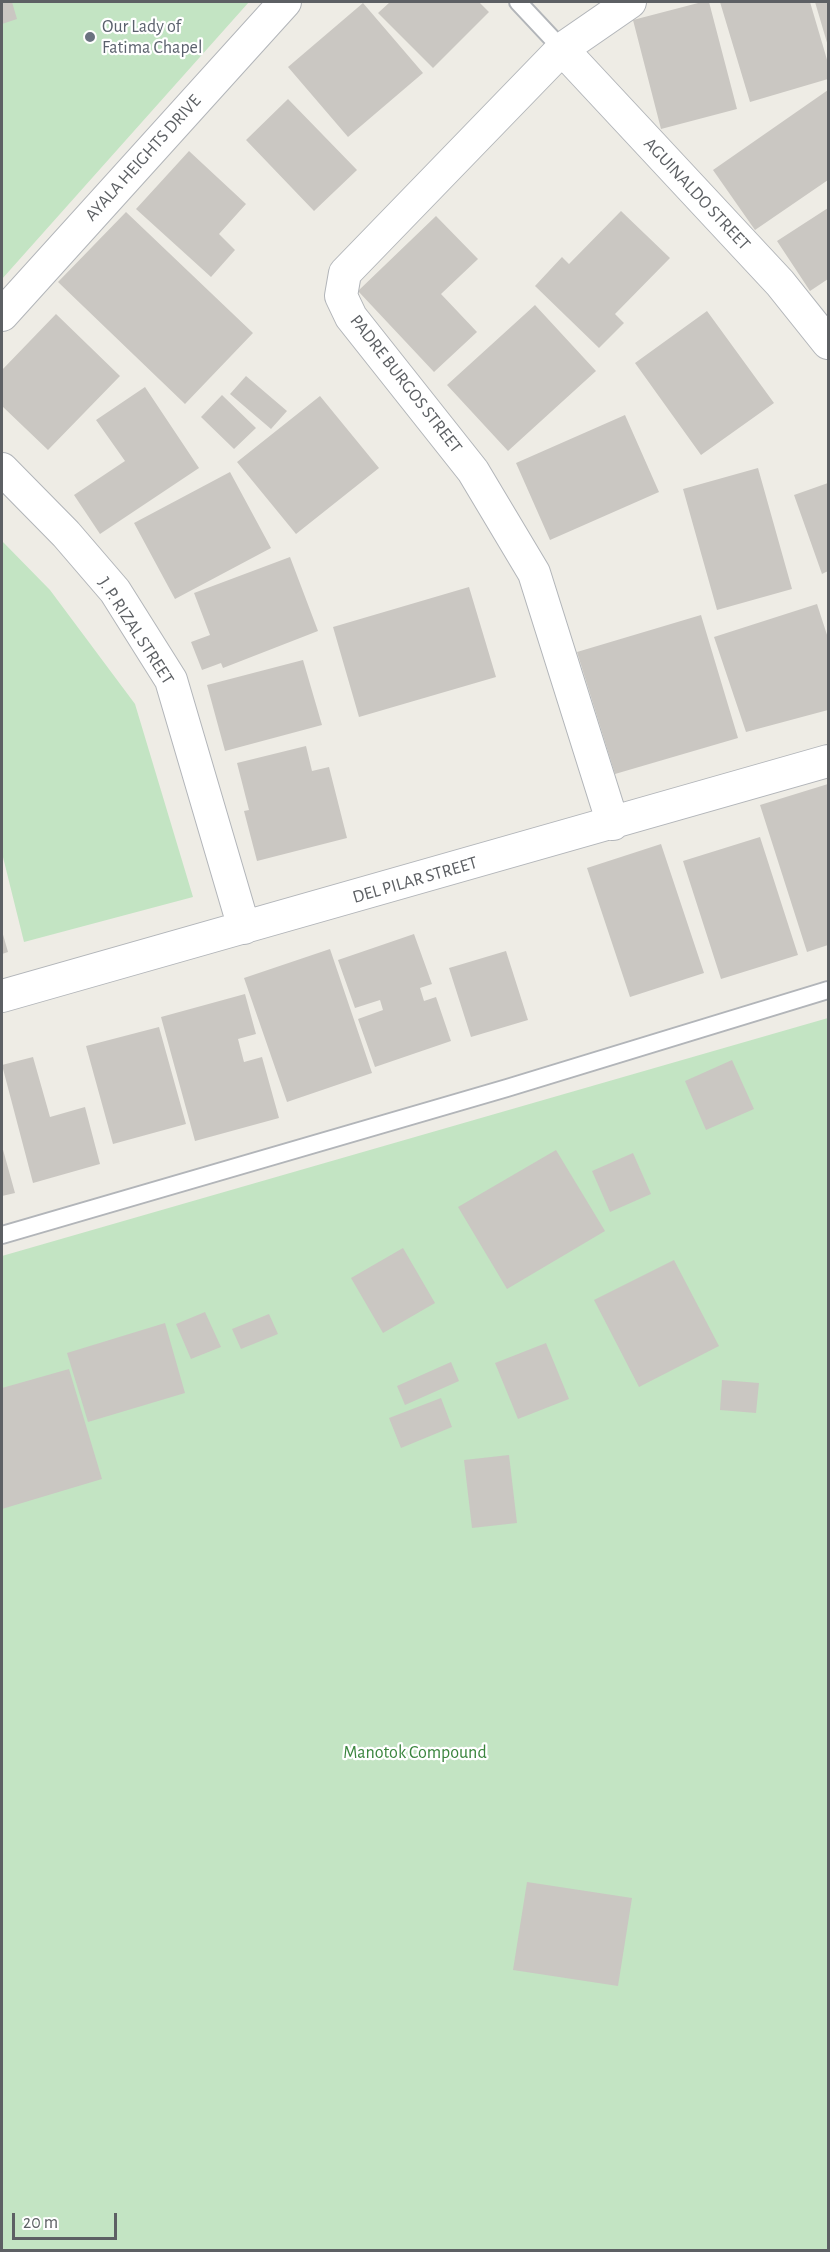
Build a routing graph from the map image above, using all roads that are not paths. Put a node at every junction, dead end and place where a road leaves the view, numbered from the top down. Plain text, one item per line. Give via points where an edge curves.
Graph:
1 (285, 2) edge
2 (518, 2) edge
3 (630, 2) edge
4 (561, 49) junction
5 (2, 315) edge
6 (828, 343) edge
7 (2, 469) edge
8 (828, 761) edge
9 (613, 824) junction
10 (244, 928) junction
11 (828, 990) edge
12 (2, 996) edge
13 (2, 1235) edge

1 - 5 street, AYALA HEIGHTS DRIVE
2 - 4 lane
3 - 4 street, PADRE BURGOS STREET
4 - 6 street, AGUINALDO STREET via 780,283
4 - 9 street, PADRE BURGOS STREET via 345,273 341,296 367,340 473,471 534,573
7 - 10 street, J. P. RIZAL STREET via 115,591 171,680
8 - 9 street, DEL PILAR STREET
9 - 10 street, DEL PILAR STREET
10 - 12 street, DEL PILAR STREET
11 - 13 lane

